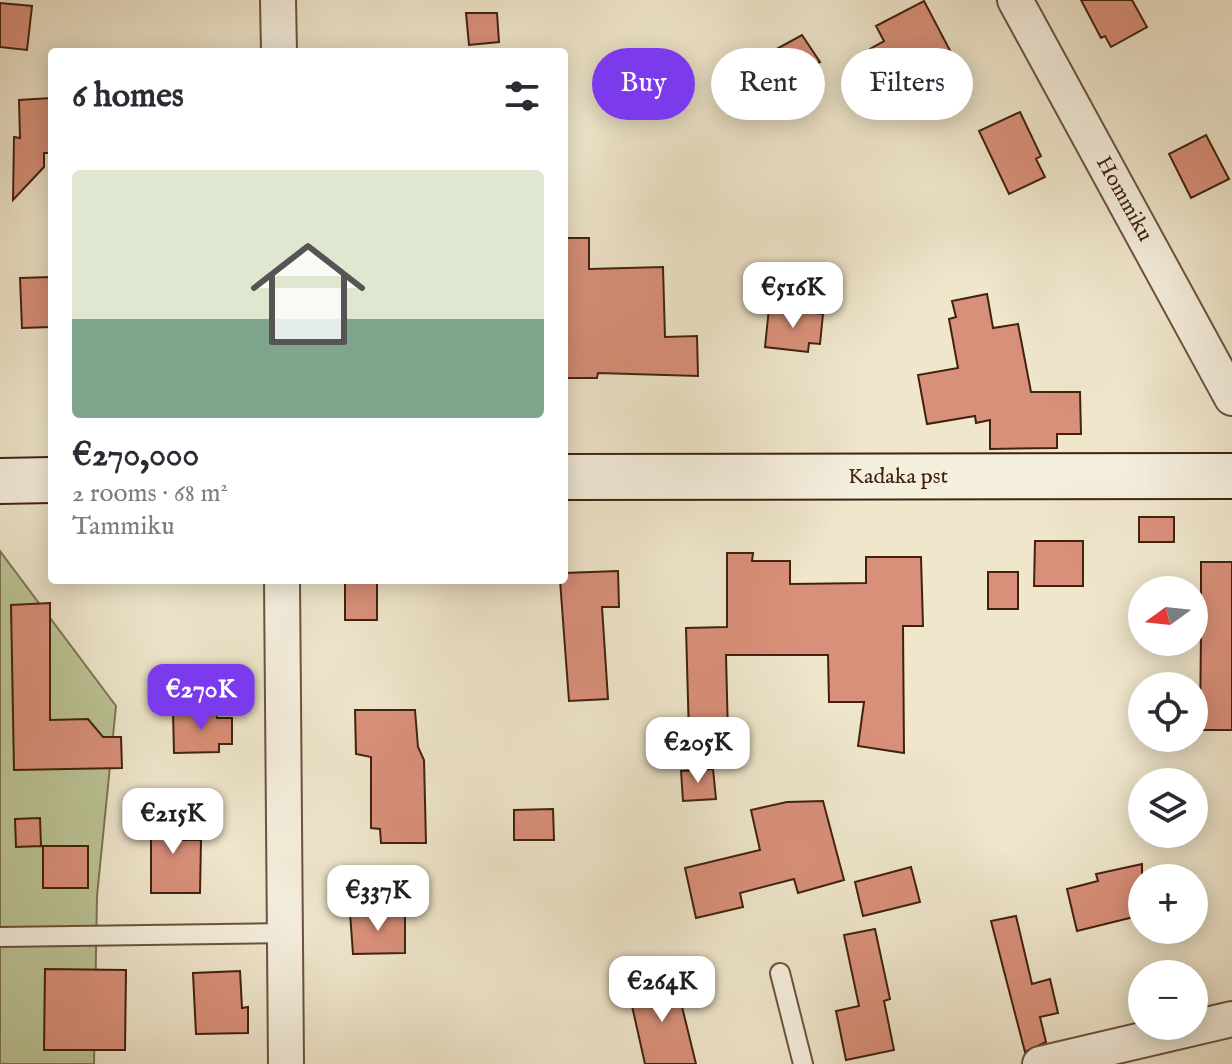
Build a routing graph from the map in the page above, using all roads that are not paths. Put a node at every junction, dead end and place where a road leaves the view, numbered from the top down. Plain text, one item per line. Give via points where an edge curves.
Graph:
1 (278, 0) edge
2 (1015, 0) edge
3 (279, 48) edge
4 (1232, 398) edge
5 (1232, 476) edge
6 (568, 477) edge
7 (48, 480) edge
8 (0, 481) edge
9 (282, 584) edge
10 (285, 933) junction
11 (0, 937) edge
12 (780, 973) dead end
13 (1232, 1019) edge
14 (286, 1064) edge
15 (803, 1064) edge
16 (1040, 1064) edge

1 - 3 street
2 - 4 street, Hommiku
5 - 6 main road, Kadaka pst
7 - 8 main road
9 - 10 street
10 - 11 lane
10 - 14 street
12 - 15 lane
13 - 16 street

